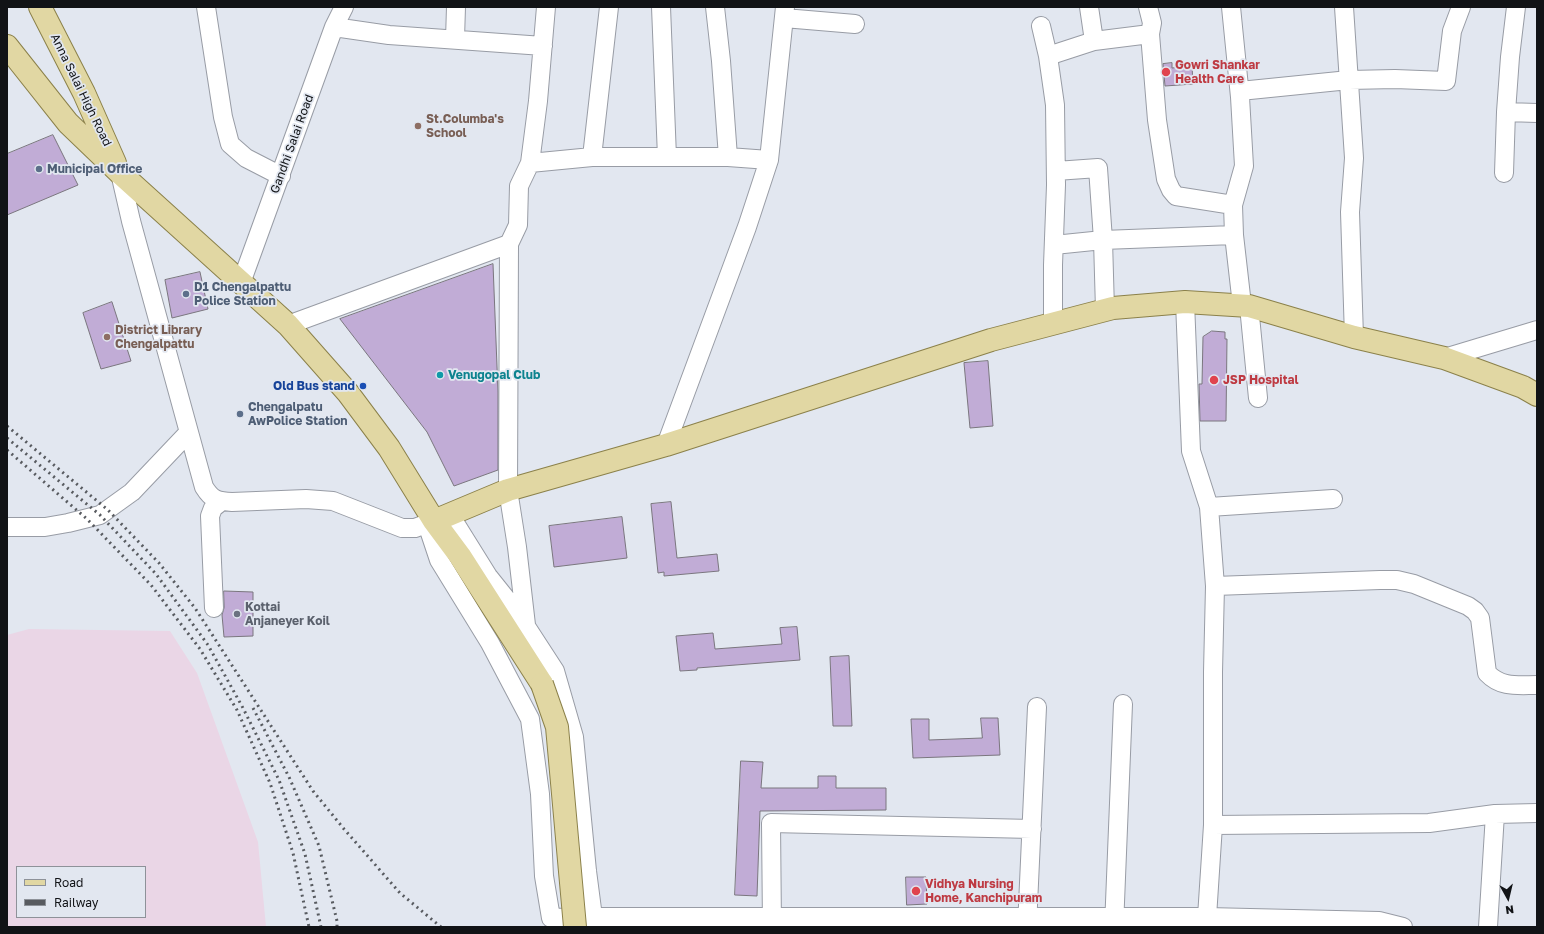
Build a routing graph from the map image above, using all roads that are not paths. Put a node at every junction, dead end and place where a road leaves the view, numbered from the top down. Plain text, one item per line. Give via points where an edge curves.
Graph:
1 (40, 7) edge
2 (206, 7) edge
3 (344, 7) edge
4 (456, 7) edge
5 (546, 7) edge
6 (609, 7) edge
7 (661, 7) edge
8 (715, 7) edge
9 (1089, 7) edge
10 (1148, 7) edge
11 (1231, 7) edge
12 (1344, 7) edge
13 (1461, 7) edge
14 (1516, 7) edge
15 (784, 13) edge
16 (855, 24) dead end
17 (1041, 26) dead end
18 (334, 27) junction
19 (1150, 34) junction
20 (454, 39) junction
21 (1094, 41) junction
22 (7, 46) edge
23 (542, 46) junction
24 (1048, 56) junction
25 (1349, 80) junction
26 (1240, 91) junction
27 (1506, 112) junction
28 (1537, 113) edge
29 (592, 157) junction
30 (667, 157) junction
31 (728, 157) junction
32 (769, 160) junction
33 (530, 163) junction
34 (1056, 171) junction
35 (1504, 173) dead end
36 (120, 174) junction
37 (281, 176) junction
38 (1233, 205) junction
39 (1234, 235) junction
40 (1103, 240) junction
41 (509, 244) junction
42 (1054, 245) junction
43 (241, 283) junction
44 (1184, 302) junction
45 (1246, 305) junction
46 (1105, 310) junction
47 (1053, 324) junction
48 (288, 325) junction
49 (1537, 330) edge
50 (1354, 337) junction
51 (1444, 358) junction
52 (1537, 395) edge
53 (1258, 398) dead end
54 (189, 432) junction
55 (666, 446) junction
56 (508, 490) junction
57 (1332, 499) dead end
58 (222, 501) junction
59 (1209, 507) junction
60 (437, 520) junction
61 (7, 527) edge
62 (1215, 586) junction
63 (214, 608) dead end
64 (526, 626) junction
65 (1537, 685) edge
66 (1123, 704) dead end
67 (1037, 707) dead end
68 (1537, 813) edge
69 (1495, 814) junction
70 (1212, 825) junction
71 (1032, 830) junction
72 (1207, 918) junction
73 (771, 922) edge
74 (1028, 922) edge
75 (1114, 922) edge
76 (551, 923) edge
77 (587, 924) edge
78 (1403, 927) edge
79 (1488, 927) edge

1 - 36 main road, Anna Salai High Road via 84,93
2 - 37 street via 223,117 230,144 246,158
3 - 18 street, Gandhi Salai Road
4 - 20 street
5 - 23 street
6 - 29 street
7 - 30 street
8 - 31 street
9 - 21 street
10 - 19 street via 1152,23
11 - 26 street
12 - 25 street
13 - 25 street via 1452,31 1446,81 1395,78
14 - 27 street
15 - 16 street
15 - 32 street
17 - 24 street
18 - 20 street
18 - 37 street, Gandhi Salai Road
19 - 21 street
19 - 38 street via 1157,120 1166,179 1171,190 1176,196
20 - 23 street
21 - 24 street
22 - 36 main road via 68,123
23 - 33 street
24 - 34 street via 1055,105
25 - 26 street
25 - 50 street via 1354,158 1350,212
26 - 38 street via 1244,166
27 - 28 street
27 - 35 street
29 - 30 street
29 - 33 street
30 - 31 street
31 - 32 street
32 - 55 street via 747,227
33 - 41 street via 519,186 518,224
34 - 40 street via 1098,168
34 - 42 street
36 - 43 main road
36 - 54 street
37 - 43 street, Gandhi Salai Road
38 - 39 street
39 - 40 street
39 - 45 street
40 - 42 street
40 - 46 street
41 - 48 street
41 - 56 street
42 - 47 street
43 - 48 main road
44 - 45 main road
44 - 46 main road
44 - 59 street via 1191,451
45 - 50 main road
45 - 53 street
46 - 47 main road
47 - 55 main road via 991,340
48 - 60 main road via 348,393 389,448
49 - 51 street
50 - 51 main road
51 - 52 main road via 1523,387
54 - 58 street via 204,488 211,497
54 - 61 street via 132,492 100,515 46,527
55 - 56 main road
56 - 60 main road
56 - 64 street
57 - 59 street
58 - 60 street via 306,498 333,501 402,528 415,528
58 - 63 street via 213,508 210,516
59 - 62 street
60 - 64 street via 488,576
60 - 76 street via 440,560 490,644 530,719 540,794 544,876
60 - 77 main road, bridge via 542,684 557,727
62 - 65 street via 1380,580 1414,584 1475,611 1480,618 1487,673 1493,679 1502,684
62 - 70 street
64 - 77 street via 555,671 574,737 587,871
66 - 75 street
67 - 71 street
68 - 69 street
69 - 70 street via 1429,823
69 - 79 street
70 - 72 street
71 - 73 street via 771,823
71 - 74 street
72 - 75 street
72 - 78 street via 1379,921
73 - 74 street
73 - 77 street
74 - 75 street
76 - 77 street

